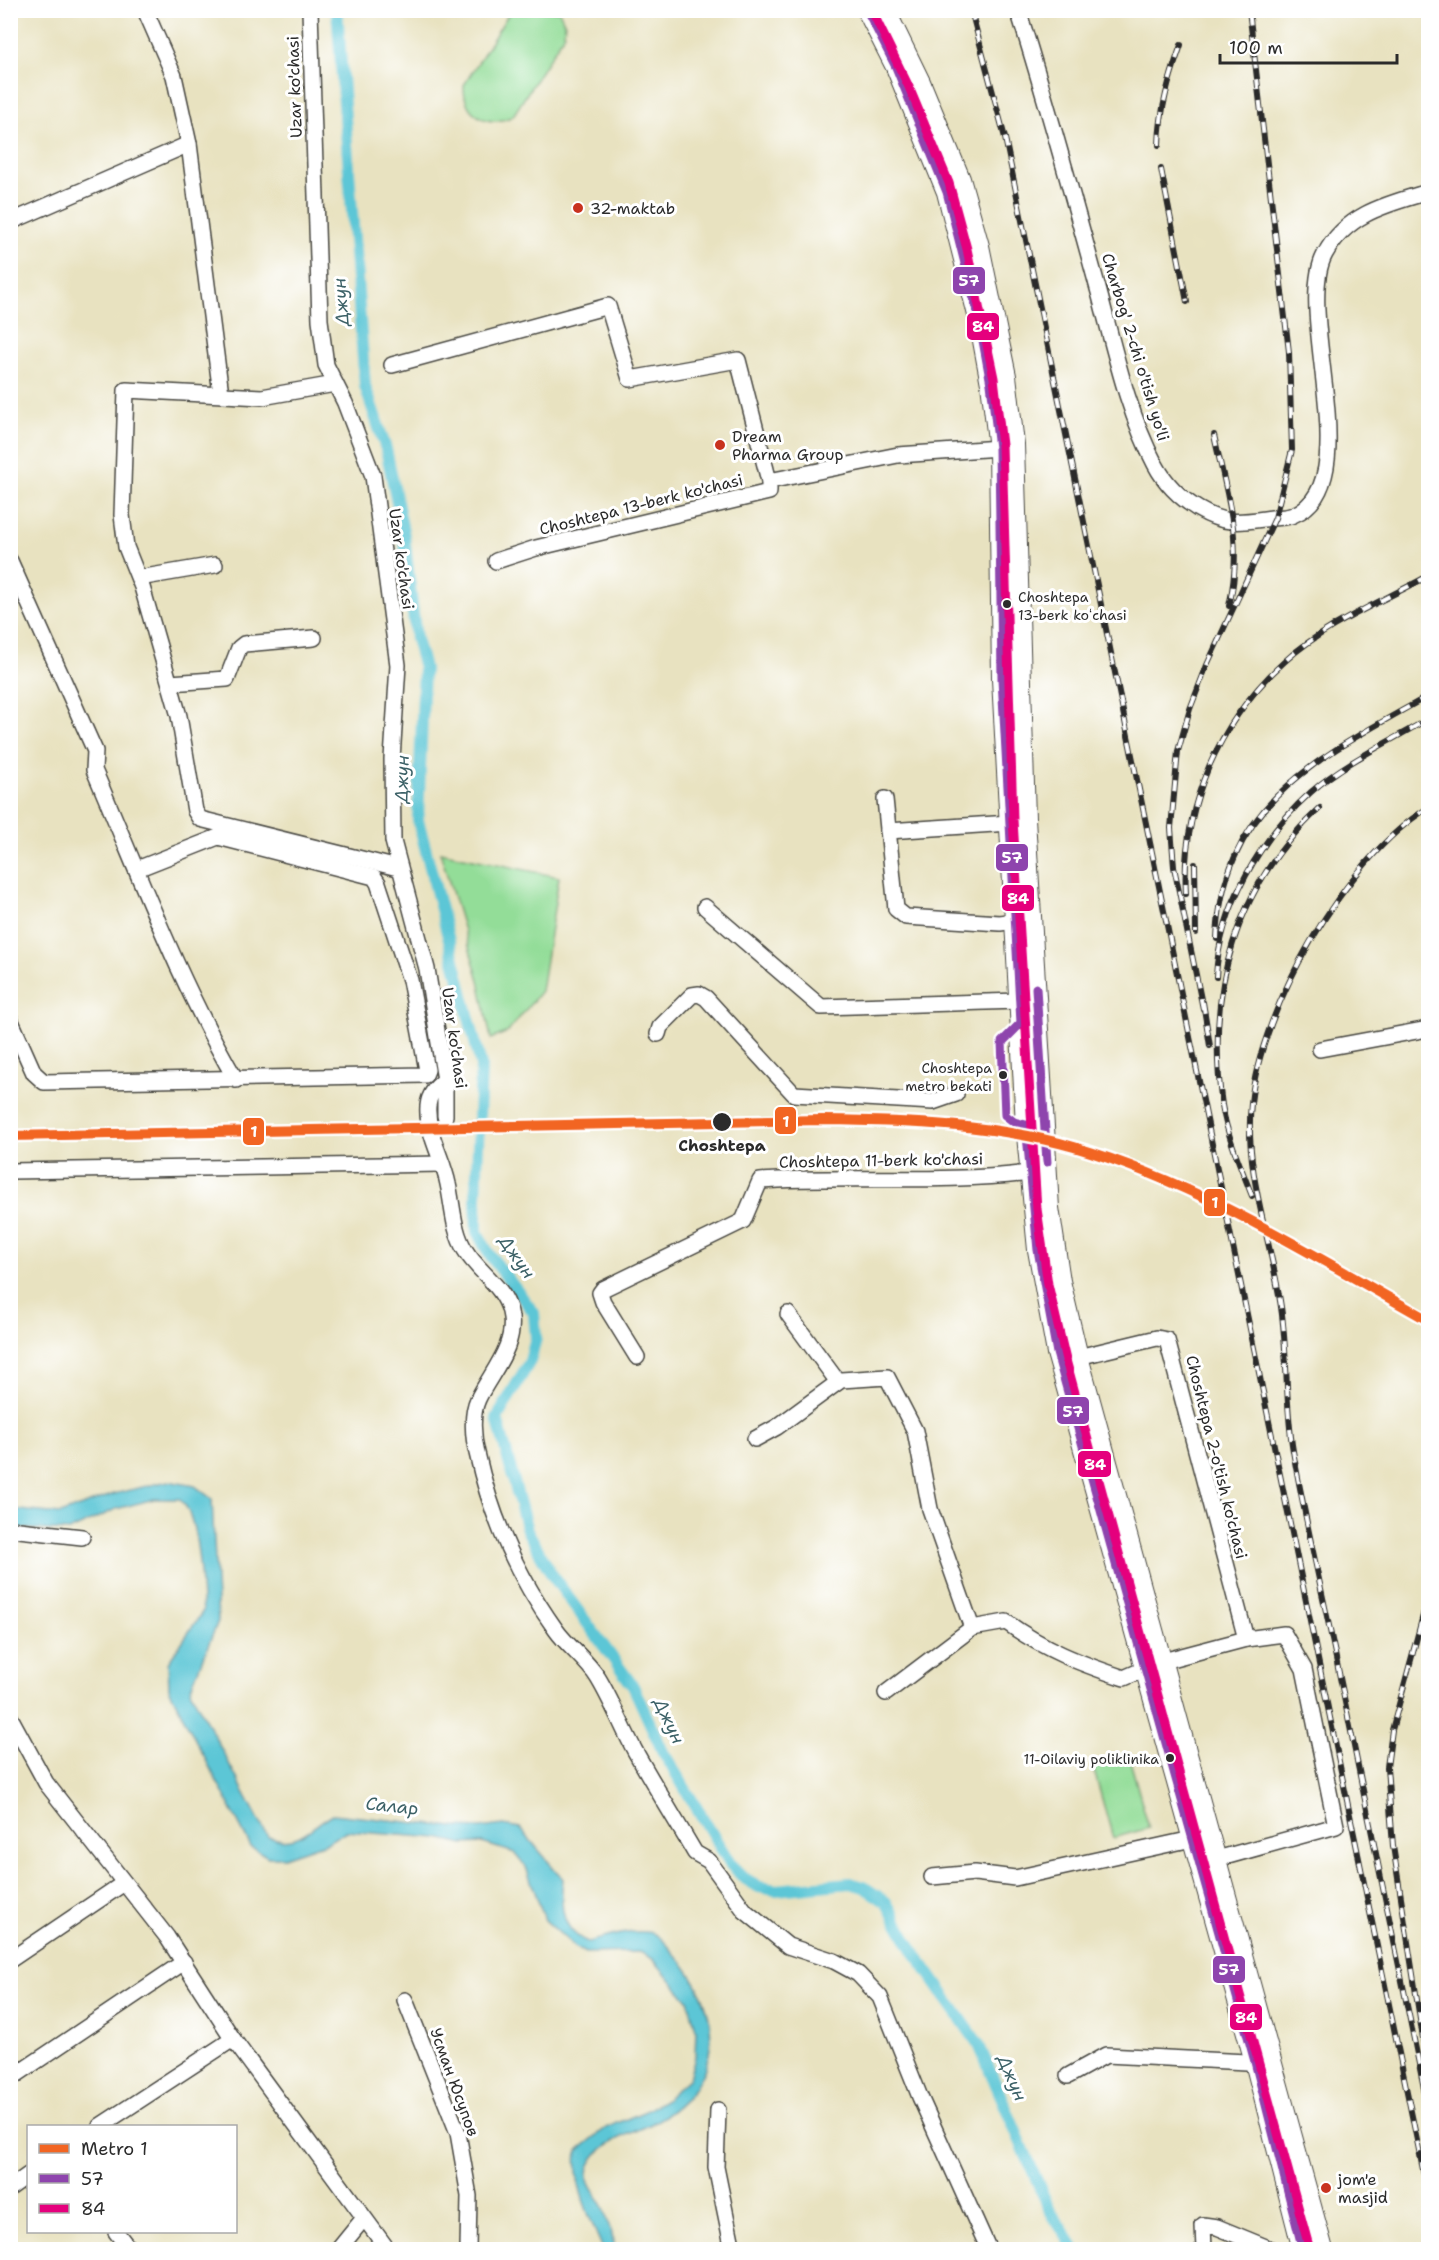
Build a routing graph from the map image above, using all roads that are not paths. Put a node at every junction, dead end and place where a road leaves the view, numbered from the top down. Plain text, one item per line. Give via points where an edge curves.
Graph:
1 (145, 10) edge
2 (310, 10) edge
3 (867, 10) edge
4 (885, 10) edge
5 (1018, 10) edge
6 (913, 86) junction
7 (189, 144) junction
8 (1428, 192) edge
9 (10, 222) edge
10 (393, 365) dead end
11 (334, 384) junction
12 (221, 394) junction
13 (999, 448) junction
14 (769, 481) junction
15 (10, 561) edge
16 (496, 561) dead end
17 (215, 565) dead end
18 (139, 578) junction
19 (314, 638) dead end
20 (170, 683) junction
21 (885, 799) dead end
22 (1010, 823) junction
23 (888, 831) junction
24 (398, 867) junction
25 (137, 869) junction
26 (705, 907) dead end
27 (1015, 921) junction
28 (1020, 1001) junction
29 (10, 1019) edge
30 (1428, 1029) edge
31 (658, 1034) dead end
32 (1320, 1049) dead end
33 (425, 1076) junction
34 (236, 1080) junction
35 (443, 1082) junction
36 (956, 1094) dead end
37 (445, 1116) dead end
38 (442, 1164) junction
39 (10, 1171) edge
40 (1029, 1173) junction
41 (789, 1314) dead end
42 (637, 1357) dead end
43 (1078, 1357) junction
44 (838, 1382) junction
45 (755, 1439) dead end
46 (10, 1529) edge
47 (82, 1537) dead end
48 (972, 1628) junction
49 (1246, 1639) junction
50 (1163, 1661) junction
51 (1145, 1671) junction
52 (886, 1693) dead end
53 (10, 1717) edge
54 (1192, 1839) junction
55 (1217, 1859) junction
56 (932, 1877) dead end
57 (124, 1883) junction
58 (10, 1960) edge
59 (184, 1962) junction
60 (405, 2001) dead end
61 (233, 2039) junction
62 (1254, 2058) junction
63 (1068, 2076) dead end
64 (10, 2079) edge
65 (718, 2110) dead end
66 (103, 2125) edge
67 (27, 2176) edge
68 (10, 2188) edge
69 (364, 2218) junction
70 (117, 2233) edge
71 (1299, 2249) edge
72 (130, 2250) edge
73 (338, 2250) edge
74 (388, 2250) edge
75 (468, 2250) edge
76 (733, 2250) edge
77 (989, 2250) edge
78 (1204, 2250) edge
79 (1273, 2250) edge
80 (1323, 2250) edge

1 - 7 street via 174,76
2 - 11 street, Uzar ko'chasi via 320,320 326,365
3 - 6 main road
4 - 6 main road
5 - 8 street, Charbog' 2-chi o'tish yo'li via 1120,370 1149,453 1176,493 1219,521 1292,516 1305,508 1320,486 1329,449 1316,301 1324,255 1335,238 1361,214
6 - 13 main road via 964,255 991,384
6 - 43 main road via 960,179 989,289 1006,376 1014,444 1025,819 1049,1208 1060,1281
7 - 9 street
7 - 12 street
10 - 14 street via 608,306 630,379 738,360
11 - 12 street via 262,397
11 - 24 street, Uzar ko'chasi via 373,476 390,600 398,665 392,759 393,841
12 - 18 street via 126,390 122,515 126,547
13 - 14 street, Choshtepa 13-berk ko'chasi via 898,455
13 - 22 main road via 1002,679
14 - 16 street, Choshtepa 13-berk ko'chasi via 769,492
15 - 25 street via 95,751 94,770
17 - 18 street
18 - 20 street
19 - 20 street via 244,644 227,679
20 - 24 street via 180,716 195,811 200,819
21 - 23 street
22 - 23 street
22 - 27 main road
23 - 27 street via 896,909 906,918
24 - 35 street, Uzar ko'chasi via 427,969
25 - 33 street via 218,837 374,878 410,980
25 - 34 street via 220,1053
26 - 28 street via 821,1007
27 - 28 main road
28 - 40 main road
29 - 34 street via 34,1073 44,1082
30 - 32 street
31 - 36 street via 660,1027 692,995 699,994 794,1094 933,1102
33 - 34 street
33 - 35 street
35 - 37 street, Uzar ko'chasi
35 - 38 street via 434,1089 428,1103 428,1121
38 - 39 street
38 - 77 street via 464,1250 500,1291 510,1313 510,1335 499,1366 477,1401 474,1432 485,1481 509,1553 558,1634 597,1675 635,1751 695,1853 709,1861 745,1911 788,1946 834,1961 858,1974 880,1997
40 - 42 street, Choshtepa 11-berk ko'chasi via 953,1180 760,1181 743,1221 600,1293
40 - 51 main road via 1041,1273 1057,1353
41 - 44 street
43 - 49 street, Choshtepa 2-o'tish ko'chasi via 1157,1338 1167,1340
43 - 50 main road
44 - 45 street
44 - 48 street via 886,1377 915,1431 930,1509
46 - 47 street
48 - 51 street via 1006,1622 1034,1643 1064,1658 1124,1678
48 - 52 street
49 - 50 street
49 - 55 street via 1284,1634 1304,1669 1336,1826
50 - 51 street
50 - 55 main road
51 - 54 main road
53 - 57 street via 46,1783
54 - 56 street via 1015,1878 975,1874
54 - 62 main road
55 - 80 main road
57 - 58 street
57 - 59 street
59 - 61 street
59 - 64 street
60 - 75 street, Усман Юсупов via 458,2133 469,2196
61 - 66 street
61 - 69 street
62 - 63 street via 1247,2062 1106,2055
62 - 71 main road
65 - 76 street via 716,2167
67 - 68 street
69 - 73 street
69 - 74 street
70 - 72 street
78 - 79 street via 1203,2225

